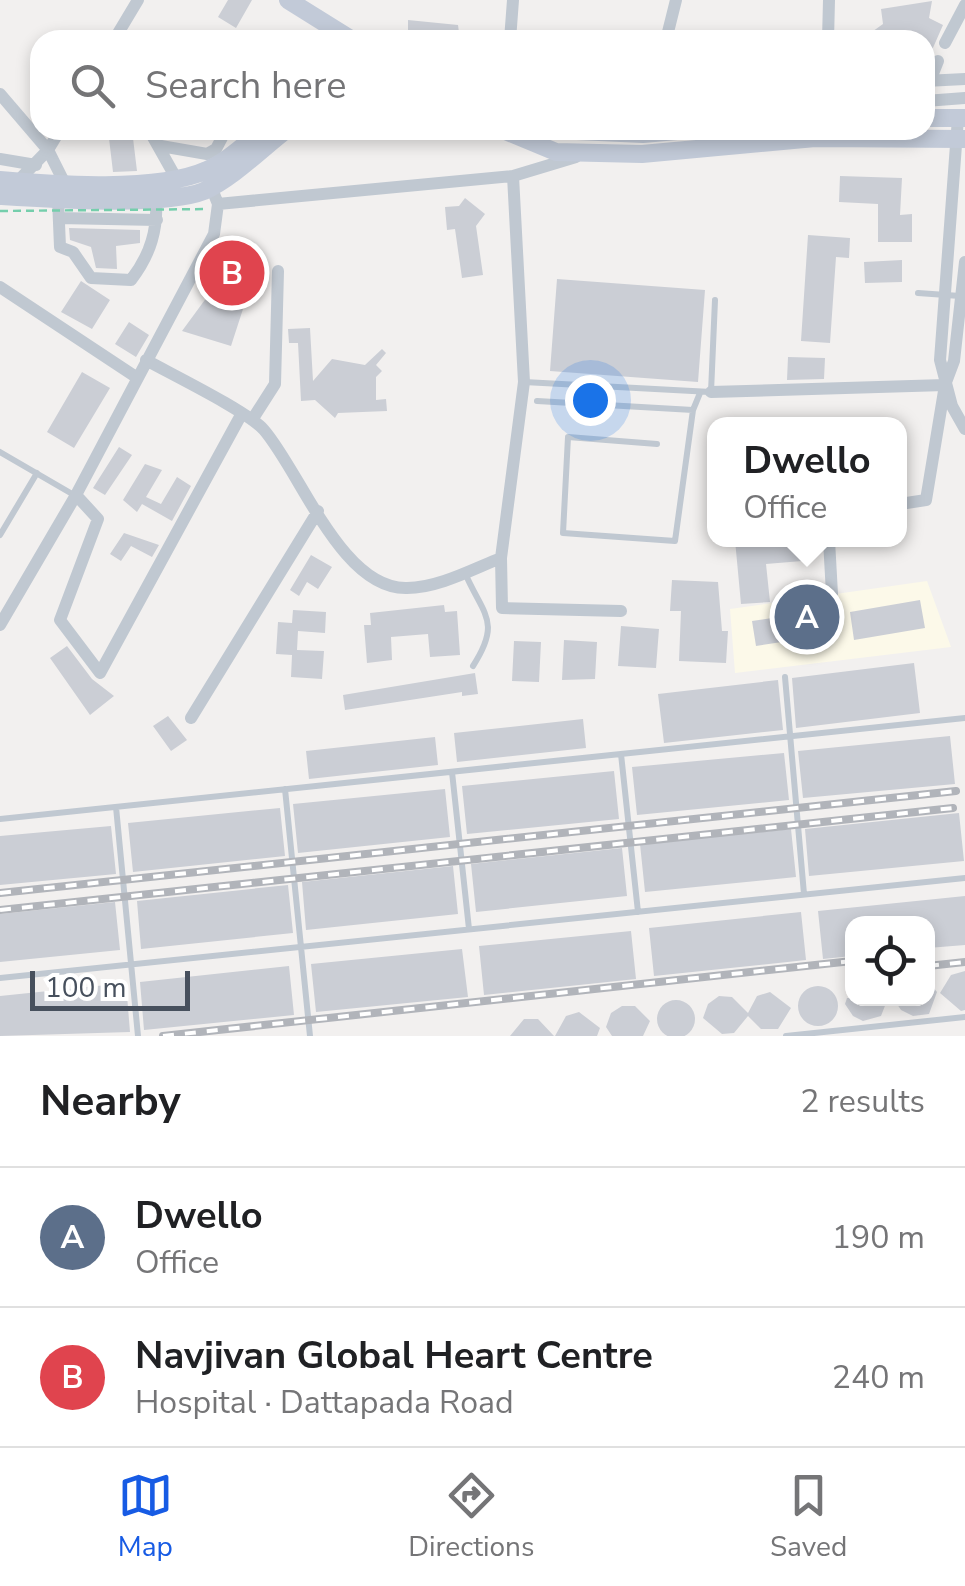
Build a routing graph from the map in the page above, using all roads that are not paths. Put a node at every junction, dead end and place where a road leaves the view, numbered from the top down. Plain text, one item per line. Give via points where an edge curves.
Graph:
1 (138, 0) edge
2 (288, 0) edge
3 (514, 0) edge
4 (676, 0) edge
5 (829, 0) edge
6 (965, 4) edge
7 (120, 30) edge
8 (336, 30) edge
9 (511, 30) edge
10 (668, 30) edge
11 (828, 30) edge
12 (946, 42) dead end
13 (938, 61) dead end
14 (935, 67) edge
15 (965, 79) edge
16 (935, 81) edge
17 (0, 94) edge
18 (965, 98) edge
19 (935, 100) edge
20 (935, 118) edge
21 (962, 118) edge
22 (30, 129) edge
23 (935, 139) edge
24 (961, 139) edge
25 (39, 140) edge
26 (54, 140) edge
27 (156, 140) edge
28 (222, 140) edge
29 (251, 140) edge
30 (528, 140) edge
31 (793, 140) edge
32 (161, 146) junction
33 (48, 150) junction
34 (590, 152) junction
35 (0, 160) edge
36 (36, 165) junction
37 (513, 176) junction
38 (207, 180) junction
39 (5, 191) edge
40 (156, 197) junction
41 (126, 198) junction
42 (62, 201) junction
43 (85, 214) junction
44 (157, 220) junction
45 (127, 221) junction
46 (960, 260) edge
47 (278, 271) dead end
48 (0, 287) edge
49 (918, 293) dead end
50 (953, 296) junction
51 (715, 300) dead end
52 (146, 360) junction
53 (136, 377) junction
54 (524, 382) junction
55 (946, 385) junction
56 (706, 392) junction
57 (529, 401) junction
58 (693, 410) junction
59 (246, 418) junction
60 (965, 429) edge
61 (656, 444) dead end
62 (0, 452) edge
63 (36, 473) junction
64 (76, 495) junction
65 (907, 503) edge
66 (318, 511) junction
67 (0, 535) edge
68 (829, 547) edge
69 (501, 558) junction
70 (464, 572) junction
71 (832, 594) dead end
72 (621, 611) dead end
73 (0, 624) edge
74 (473, 666) dead end
75 (785, 676) dead end
76 (191, 718) dead end
77 (965, 718) edge
78 (790, 737) junction
79 (621, 754) junction
80 (452, 772) junction
81 (285, 789) junction
82 (116, 807) junction
83 (0, 819) edge
84 (965, 878) edge
85 (804, 894) junction
86 (638, 912) junction
87 (468, 930) junction
88 (301, 947) junction
89 (131, 965) junction
90 (0, 978) edge
91 (965, 1016) edge
92 (138, 1036) edge
93 (310, 1036) edge
94 (786, 1036) edge

1 - 7 street
2 - 8 main road
3 - 9 street
4 - 10 street
5 - 11 street
6 - 12 street
13 - 14 street
15 - 16 street
17 - 22 street
18 - 19 street
20 - 21 main road
21 - 24 street
23 - 24 main road
24 - 46 street
25 - 33 street
26 - 33 street
27 - 32 street
28 - 38 street
29 - 38 main road
30 - 34 main road via 556,152
31 - 34 main road via 642,154
32 - 38 street
32 - 38 street via 181,153
33 - 36 street
33 - 42 street
34 - 37 street
35 - 36 street
36 - 39 street
37 - 38 street
37 - 54 street
38 - 40 main road via 191,194
38 - 42 main road
38 - 52 street via 214,234
39 - 42 main road
40 - 41 main road
40 - 44 street
41 - 43 main road
41 - 45 street
42 - 43 main road
42 - 44 street via 60,246 92,278 131,280 144,263
43 - 45 street
44 - 45 street
46 - 50 street
47 - 59 street via 275,384
48 - 53 street
49 - 50 lane
50 - 55 street
51 - 56 lane
52 - 53 street
52 - 59 street
53 - 64 street
54 - 56 lane
54 - 57 street
55 - 56 street
55 - 60 street
55 - 65 street via 926,500
56 - 58 lane
57 - 58 lane
57 - 69 street
58 - 61 lane via 676,541 563,533 568,437
59 - 64 street via 100,673 60,620 98,520
59 - 66 street via 262,427
62 - 63 lane
63 - 64 lane
63 - 67 lane
64 - 73 street
66 - 70 street via 340,548 369,576 405,589
66 - 76 street
68 - 71 street
69 - 70 street
69 - 72 street via 502,608
70 - 74 lane via 490,620
75 - 78 lane
77 - 78 lane
78 - 79 lane
78 - 85 lane
79 - 80 lane
79 - 86 lane
80 - 81 lane
80 - 87 lane
81 - 82 lane
81 - 88 lane
82 - 83 lane
82 - 89 lane
84 - 85 lane
85 - 86 lane
86 - 87 lane
87 - 88 lane
88 - 89 lane
88 - 93 lane
89 - 90 lane
89 - 92 lane
91 - 94 lane

